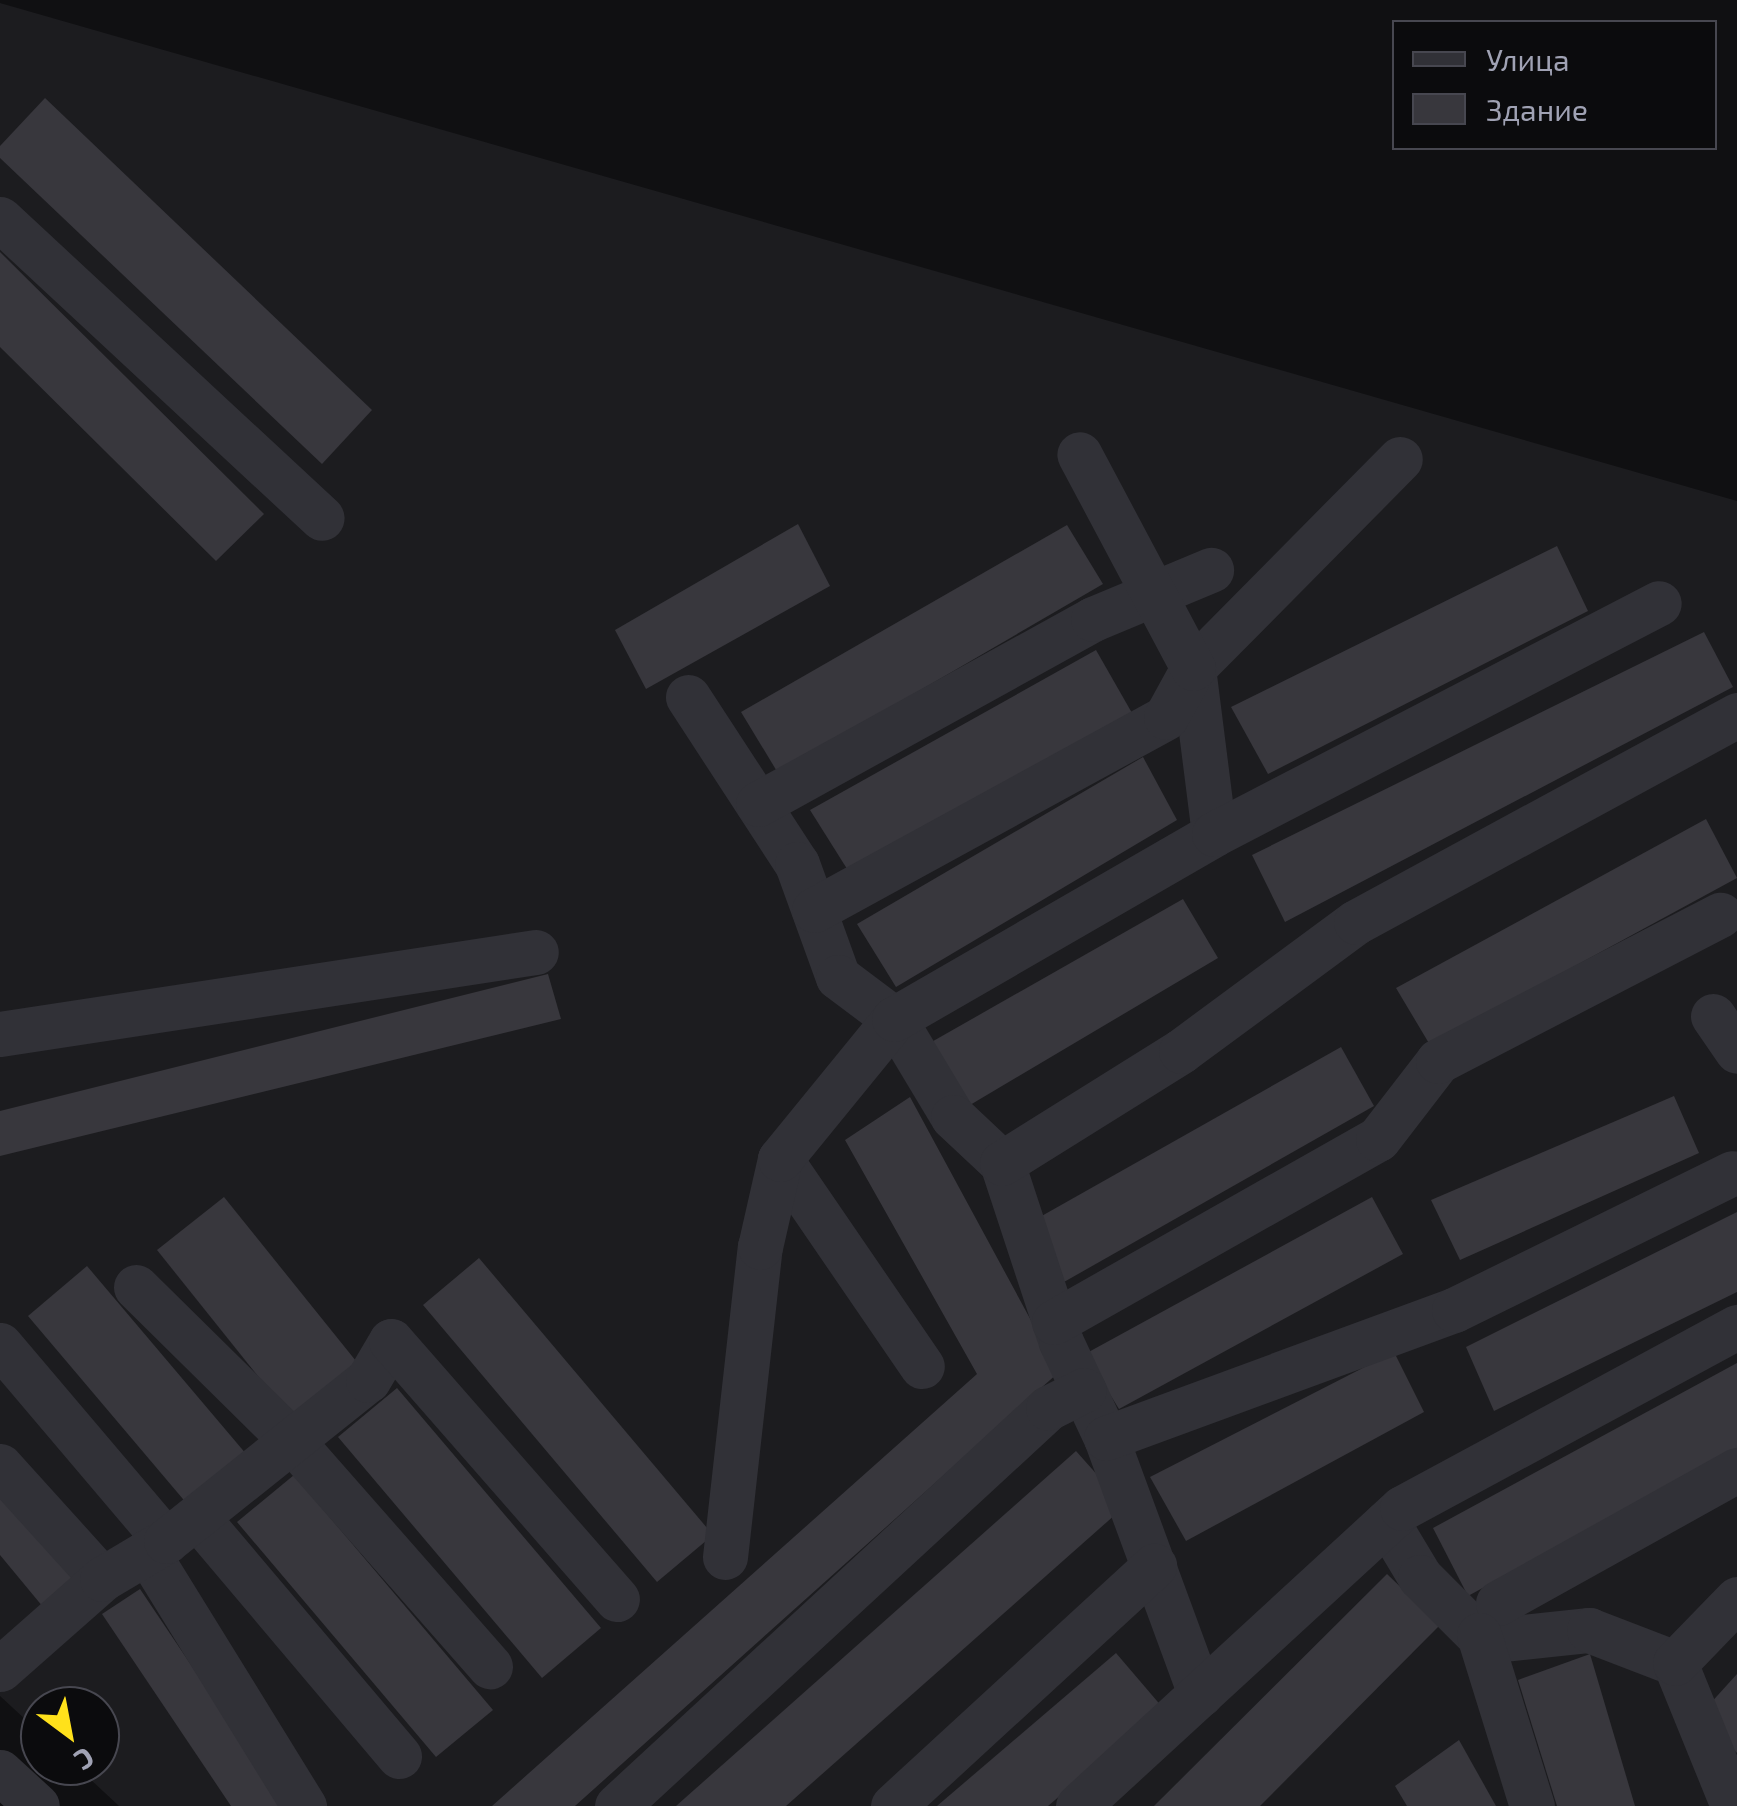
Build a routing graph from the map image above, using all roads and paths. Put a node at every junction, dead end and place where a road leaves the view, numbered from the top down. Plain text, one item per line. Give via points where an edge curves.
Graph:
1 (0, 220) edge
2 (1079, 454) dead end
3 (1400, 460) dead end
4 (322, 518) dead end
5 (1211, 570) dead end
6 (1152, 595) junction
7 (1660, 603) dead end
8 (1193, 668) junction
9 (688, 696) dead end
10 (1737, 715) edge
11 (758, 804) junction
12 (1214, 834) junction
13 (814, 910) junction
14 (1720, 915) dead end
15 (536, 952) dead end
16 (894, 1019) junction
17 (0, 1034) edge
18 (780, 1159) junction
19 (1002, 1163) junction
20 (1732, 1173) dead end
21 (136, 1287) dead end
22 (1054, 1322) junction
23 (1737, 1327) edge
24 (0, 1344) edge
25 (922, 1366) dead end
26 (1084, 1390) junction
27 (1106, 1438) junction
28 (292, 1441) junction
29 (0, 1466) edge
30 (1737, 1470) edge
31 (1388, 1522) junction
32 (170, 1537) junction
33 (725, 1557) dead end
34 (1154, 1566) junction
35 (102, 1579) junction
36 (617, 1599) dead end
37 (1737, 1599) edge
38 (1488, 1619) junction
39 (1675, 1663) junction
40 (490, 1666) dead end
41 (0, 1669) edge
42 (1200, 1694) junction
43 (399, 1756) dead end
44 (0, 1772) edge
45 (38, 1806) edge
46 (304, 1806) edge
47 (617, 1806) edge
48 (892, 1806) edge
49 (1078, 1806) edge
50 (1532, 1806) edge
51 (1733, 1806) edge

1 - 4 street
2 - 6 street
3 - 8 street
5 - 6 street
6 - 8 street
6 - 11 street via 1092,619
7 - 12 street
8 - 12 street
8 - 13 street via 1166,717
9 - 11 street
10 - 19 street via 1356,922 1180,1051
11 - 13 street via 797,864
12 - 16 street
13 - 16 street via 838,977
14 - 22 street via 1438,1062 1378,1139
15 - 17 street
16 - 18 street
16 - 19 street via 953,1117
18 - 25 street
18 - 33 street via 760,1246
19 - 22 street
20 - 27 street via 1454,1310
21 - 28 street
22 - 26 street
23 - 31 street
24 - 32 street
26 - 27 street
26 - 47 street via 1048,1408
27 - 34 street
28 - 32 street
28 - 36 street via 368,1380 391,1341
28 - 40 street
29 - 35 street
30 - 38 street
31 - 38 street via 1420,1577
31 - 42 street
32 - 35 street
32 - 43 street
32 - 46 street
34 - 42 street
34 - 48 street
35 - 41 street
37 - 39 street
38 - 39 street via 1590,1630
38 - 50 street
39 - 51 street
42 - 49 street
44 - 45 street

